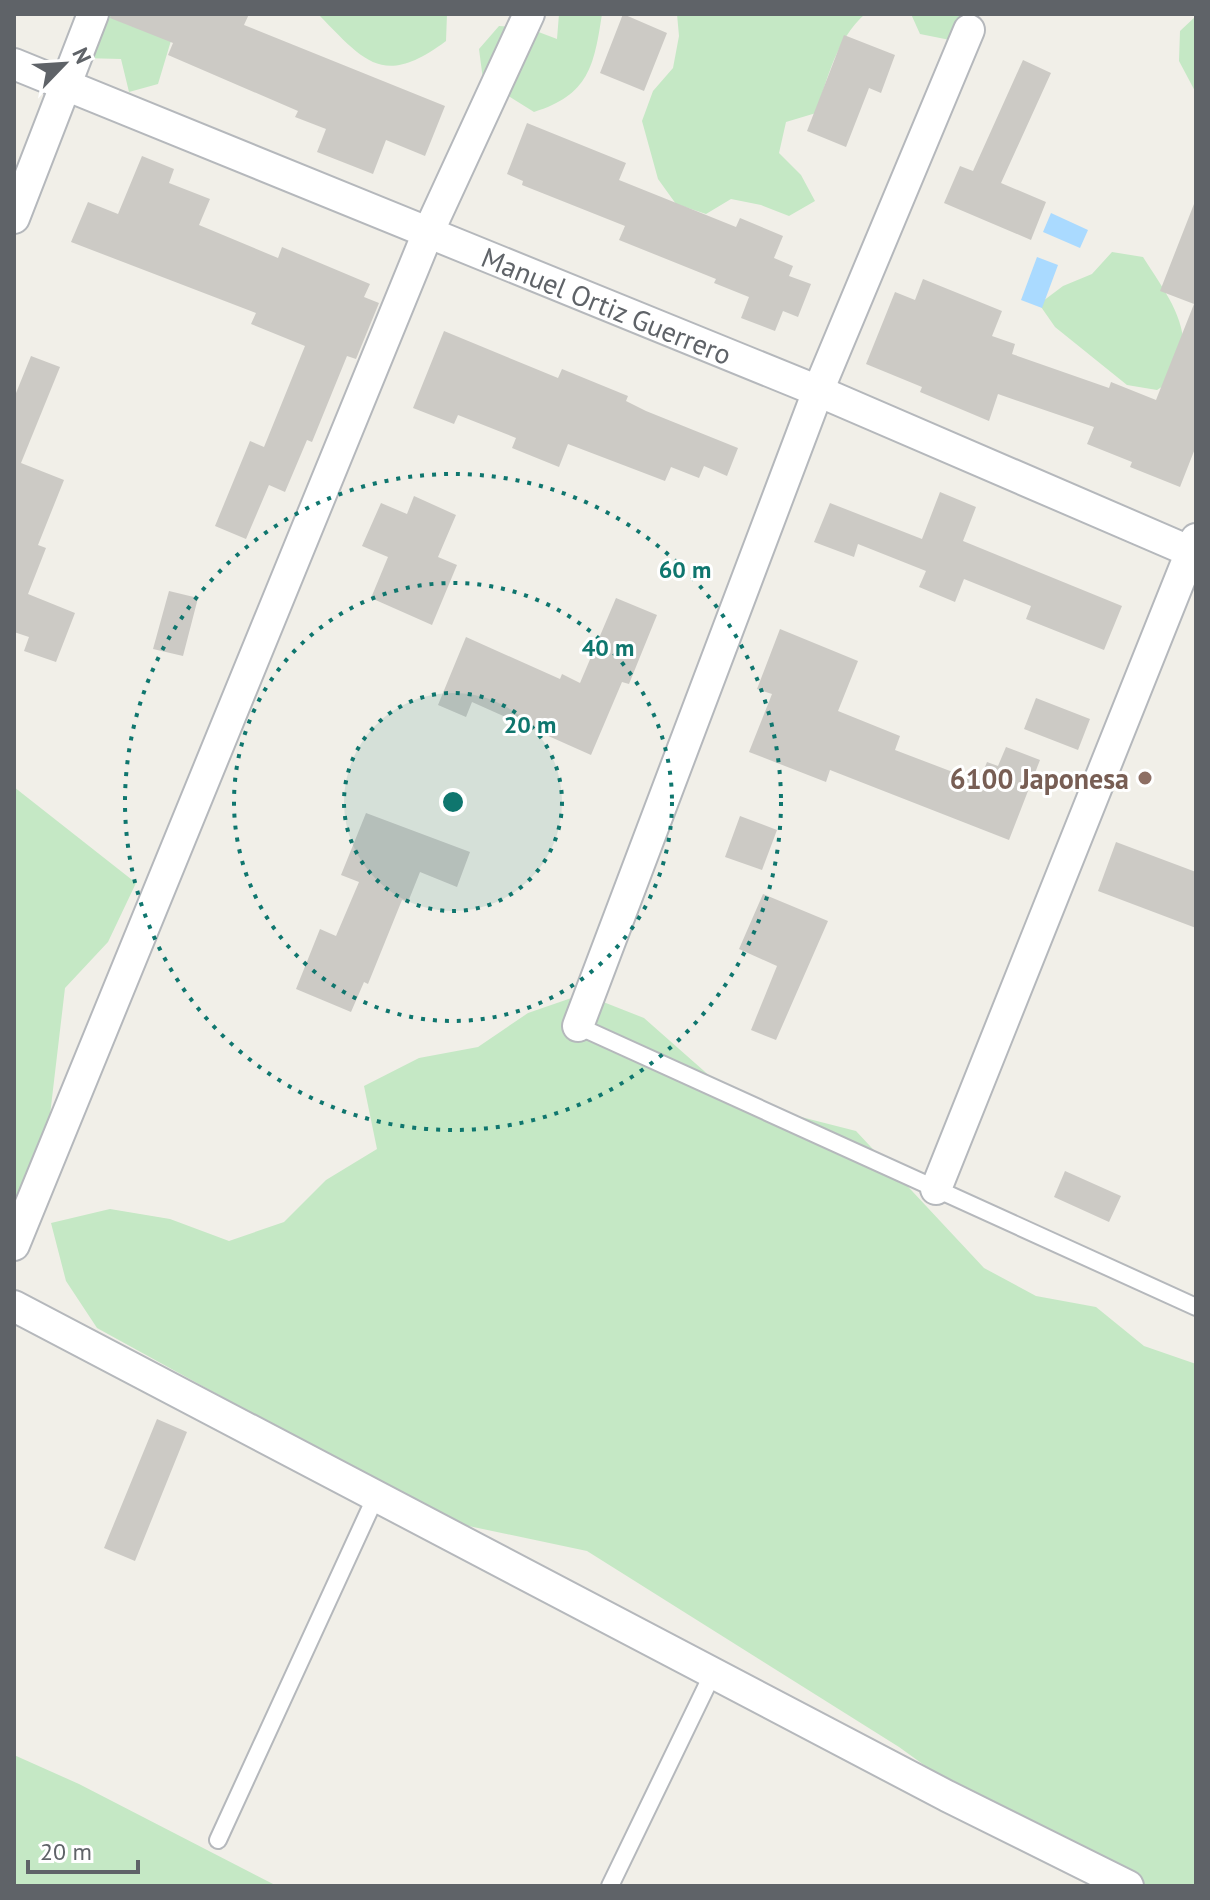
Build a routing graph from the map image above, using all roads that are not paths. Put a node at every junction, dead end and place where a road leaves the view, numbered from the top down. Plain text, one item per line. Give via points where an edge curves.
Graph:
1 (93, 14) edge
2 (529, 14) edge
3 (969, 30) dead end
4 (14, 64) edge
5 (65, 85) junction
6 (14, 218) edge
7 (427, 235) junction
8 (818, 391) junction
9 (1194, 548) edge
10 (578, 1026) joint
11 (936, 1189) junction
12 (14, 1245) edge
13 (14, 1306) edge
14 (1196, 1307) edge
15 (376, 1496) junction
16 (713, 1673) junction
17 (218, 1840) dead end
18 (1116, 1884) edge
19 (610, 1886) edge

1 - 5 street
2 - 7 street
3 - 8 street
4 - 5 street, Manuel Ortiz Guerrero
5 - 6 street
5 - 7 street, Manuel Ortiz Guerrero
7 - 8 street, Manuel Ortiz Guerrero
7 - 12 street
8 - 9 street, Manuel Ortiz Guerrero
8 - 10 street
9 - 11 street
10 - 11 lane
11 - 14 lane
13 - 15 street
15 - 16 street
15 - 17 lane
16 - 18 street
16 - 19 lane

